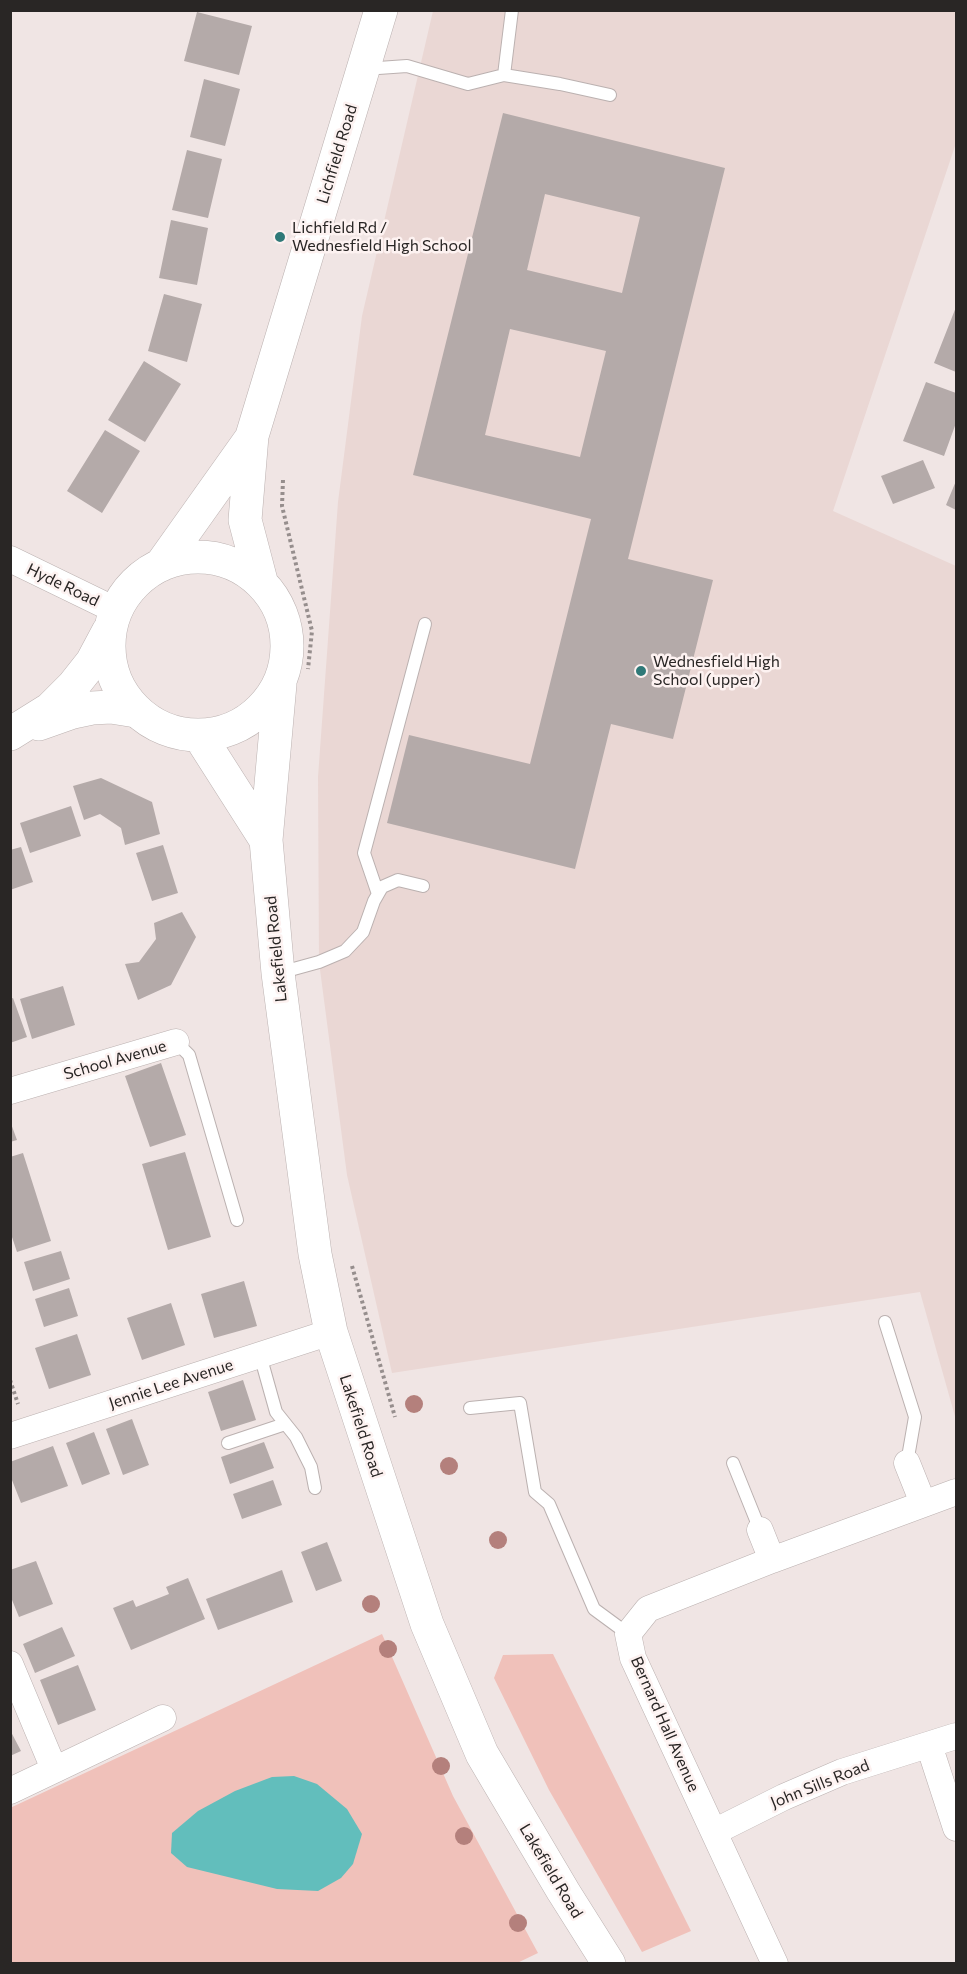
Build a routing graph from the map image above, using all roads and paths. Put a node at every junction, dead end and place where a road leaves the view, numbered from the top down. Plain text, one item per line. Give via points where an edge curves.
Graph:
1 (381, 10) edge
2 (512, 10) edge
3 (363, 69) junction
4 (504, 75) junction
5 (610, 95) dead end
6 (252, 436) junction
7 (283, 472) dead end
8 (10, 559) edge
9 (160, 565) junction
10 (261, 581) junction
11 (112, 621) junction
12 (425, 624) dead end
13 (294, 680) junction
14 (136, 711) junction
15 (13, 733) edge
16 (199, 735) junction
17 (266, 840) junction
18 (423, 886) dead end
19 (378, 894) junction
20 (278, 973) junction
21 (176, 1042) joint
22 (10, 1091) edge
23 (237, 1220) dead end
24 (351, 1260) dead end
25 (885, 1322) dead end
26 (331, 1332) junction
27 (260, 1355) junction
28 (470, 1408) dead end
29 (396, 1420) dead end
30 (285, 1424) junction
31 (10, 1436) edge
32 (228, 1443) dead end
33 (733, 1463) dead end
34 (907, 1463) joint
35 (315, 1488) dead end
36 (957, 1492) edge
37 (923, 1503) junction
38 (759, 1530) joint
39 (772, 1560) junction
40 (628, 1634) junction
41 (10, 1664) edge
42 (163, 1718) dead end
43 (957, 1736) edge
44 (929, 1745) junction
45 (54, 1769) junction
46 (10, 1791) edge
47 (957, 1828) edge
48 (714, 1832) junction
49 (609, 1964) edge
50 (775, 1964) edge

1 - 3 main road, Lichfield Road
2 - 4 lane
3 - 4 lane via 407,66 468,84
3 - 6 main road, Lichfield Road
4 - 5 lane
6 - 9 main road, Lichfield Road
6 - 10 main road, Lichfield Road via 245,520
7 - 13 path via 282,506 312,631
8 - 11 street, Hyde Road
9 - 10 main road via 190,557 221,559
9 - 11 main road via 128,590
10 - 13 main road via 272,594 285,623
11 - 14 main road via 112,675
11 - 15 main road via 92,662 73,687 50,709
12 - 19 lane via 364,853
13 - 16 main road via 244,719
13 - 17 main road, Lakefield Road
14 - 15 main road via 111,707 73,712
14 - 16 main road via 162,729
16 - 17 main road, Lakefield Road
17 - 20 main road, Lakefield Road
18 - 19 lane via 398,880 382,887
19 - 20 lane via 363,933 345,951
20 - 26 main road, Lakefield Road via 315,1254
21 - 22 street, School Avenue
21 - 23 lane, School Avenue via 189,1055
24 - 29 path
25 - 34 lane via 915,1417
26 - 27 street, Jennie Lee Avenue
26 - 49 main road, Lakefield Road via 427,1624 482,1754
27 - 30 lane via 276,1412
27 - 31 street, Jennie Lee Avenue
28 - 40 lane via 520,1403 535,1492 549,1504 594,1609
30 - 32 lane
30 - 35 lane via 312,1467
33 - 38 lane
34 - 37 street
36 - 37 street, Bernard Hall Avenue
37 - 39 street, Bernard Hall Avenue
38 - 39 street
39 - 40 street, Bernard Hall Avenue via 648,1609
40 - 48 street, Bernard Hall Avenue via 633,1658
41 - 45 street
42 - 45 street
43 - 44 street, John Sills Road
44 - 47 street
44 - 48 street, John Sills Road via 842,1772
45 - 46 street
48 - 50 street, Bernard Hall Avenue

